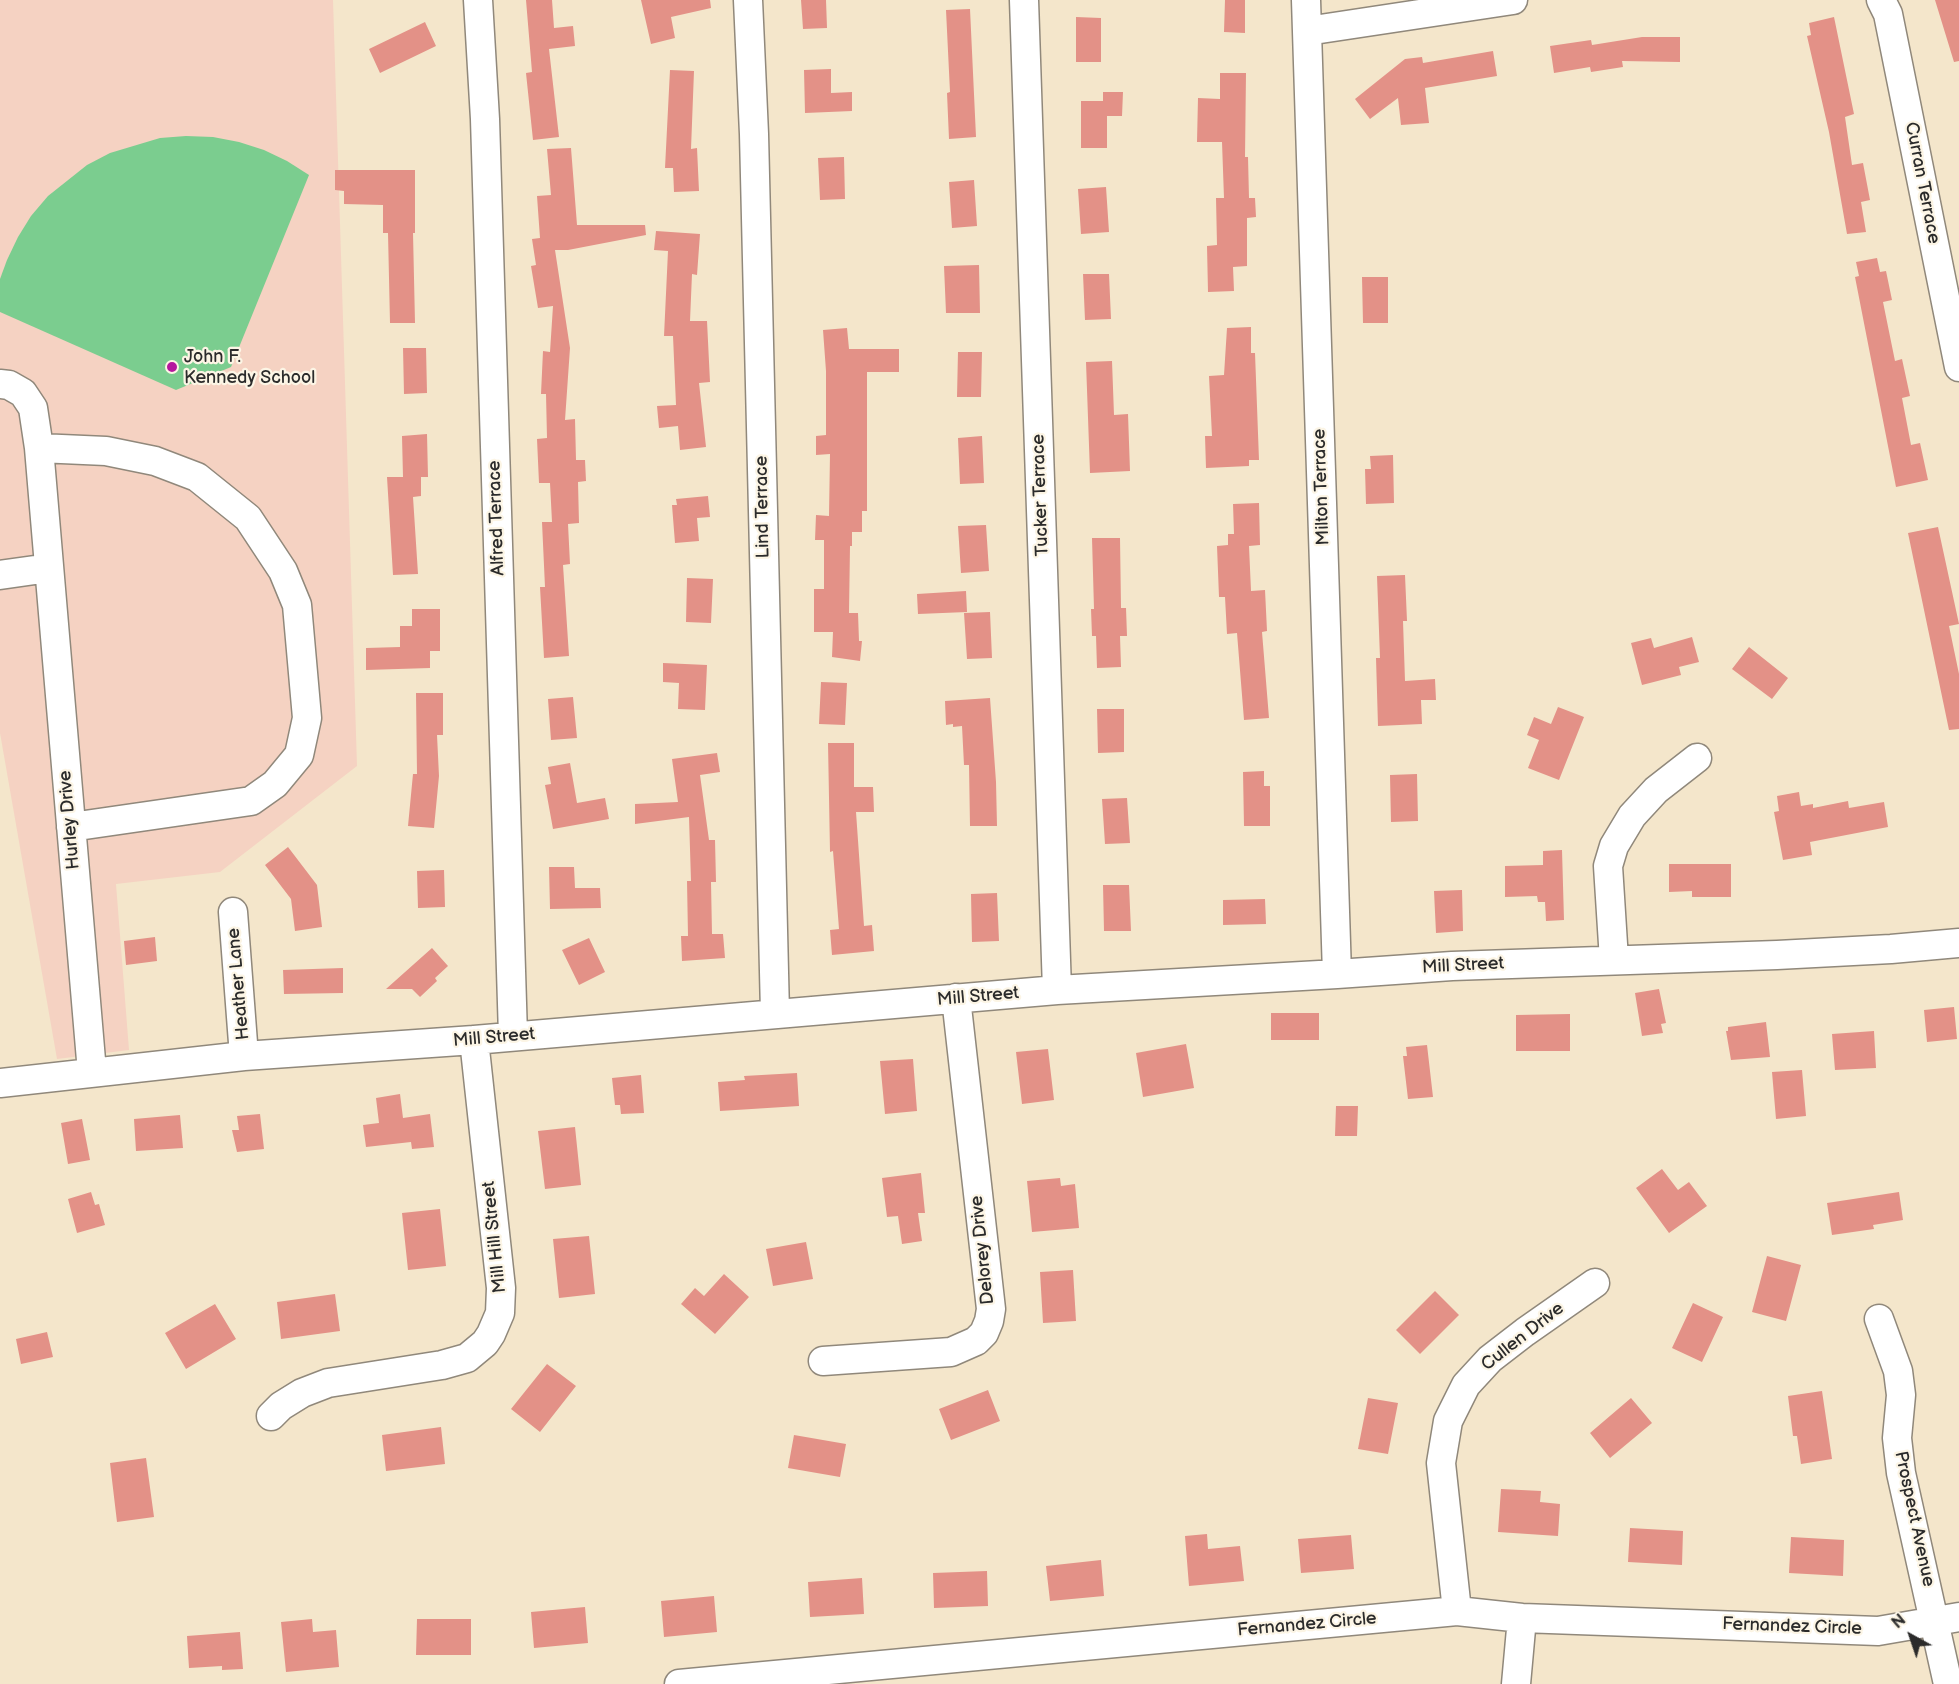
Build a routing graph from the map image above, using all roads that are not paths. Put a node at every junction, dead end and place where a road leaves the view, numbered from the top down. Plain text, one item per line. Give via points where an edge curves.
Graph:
1 (478, 0) edge
2 (748, 0) edge
3 (1024, 0) edge
4 (1306, 0) edge
5 (1513, 0) edge
6 (1881, 0) edge
7 (1307, 31) junction
8 (1959, 367) edge
9 (0, 384) edge
10 (39, 448) junction
11 (48, 556) junction
12 (0, 575) edge
13 (1697, 758) dead end
14 (71, 827) junction
15 (233, 912) dead end
16 (1959, 942) edge
17 (1614, 960) junction
18 (1337, 974) junction
19 (1057, 990) junction
20 (956, 998) junction
21 (775, 1013) junction
22 (513, 1036) junction
23 (474, 1040) junction
24 (244, 1056) junction
25 (92, 1072) junction
26 (0, 1083) edge
27 (1595, 1283) dead end
28 (1879, 1319) dead end
29 (822, 1361) dead end
30 (271, 1416) dead end
31 (1457, 1611) junction
32 (1522, 1618) junction
33 (1947, 1620) edge
34 (679, 1684) edge
35 (1516, 1684) edge
36 (1948, 1684) edge

1 - 22 street, Alfred Terrace
2 - 21 street, Lind Terrace
3 - 19 street, Tucker Terrace
4 - 7 street, Milton Terrace
5 - 7 street
6 - 8 street, Curran Terrace via 1888,14
7 - 18 street, Milton Terrace
9 - 10 street, Hurley Drive via 23,393 33,408
10 - 11 street, Hurley Drive
10 - 14 street via 106,451 154,461 197,477 248,518 283,571 297,605 307,718 299,754 275,784 251,801
11 - 12 street
11 - 14 street, Hurley Drive
13 - 17 street via 1656,790 1632,816 1614,846 1608,866
14 - 25 street, Hurley Drive
15 - 24 street, Heather Lane
16 - 17 street, Mill Street via 1777,956
17 - 18 street, Mill Street
18 - 19 street, Mill Street
19 - 20 street, Mill Street
20 - 21 street, Mill Street
20 - 29 street, Delorey Drive via 991,1309 989,1321 976,1341 951,1352
21 - 22 street, Mill Street
22 - 23 street, Mill Street
23 - 24 street, Mill Street
23 - 30 street, Mill Hill Street via 501,1288 500,1313 491,1334 467,1358 328,1383 296,1396
24 - 25 street, Mill Street
25 - 26 street, Mill Street
27 - 31 street, Cullen Drive via 1490,1359 1466,1385 1448,1421 1441,1463
28 - 33 street, Prospect Avenue via 1898,1371 1901,1473
31 - 32 street, Fernandez Circle
31 - 34 street, Fernandez Circle
32 - 33 street, Fernandez Circle via 1878,1630
32 - 35 street
33 - 36 street, Prospect Avenue

